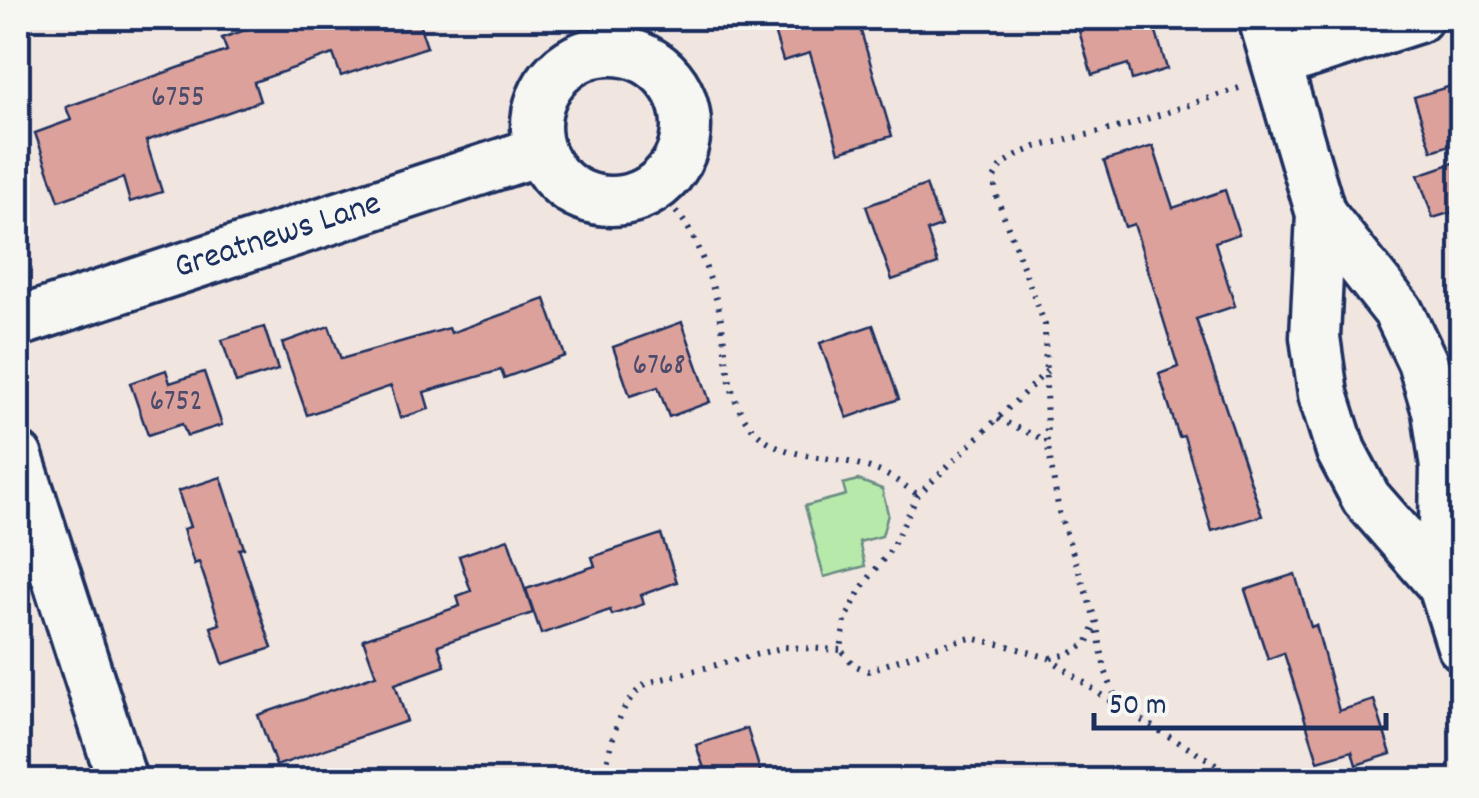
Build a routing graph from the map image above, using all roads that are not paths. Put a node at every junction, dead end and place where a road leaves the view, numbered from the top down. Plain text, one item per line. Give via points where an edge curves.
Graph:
1 (1263, 18) edge
2 (1418, 18) edge
3 (1278, 63) junction
4 (539, 151) junction
5 (1321, 214) junction
6 (18, 322) edge
7 (18, 457) edge
8 (1443, 586) junction
9 (1462, 646) edge
10 (122, 780) edge

1 - 3 street
2 - 3 street
3 - 5 street
4 - 4 street via 554,176 588,198 625,201 670,174 686,136 683,104 669,79 635,55 586,55 550,80 535,126
4 - 6 street, Greatnews Lane
5 - 8 street via 1398,311 1422,361 1445,467
5 - 8 street via 1315,337 1341,451 1366,498
7 - 10 street
8 - 9 street

